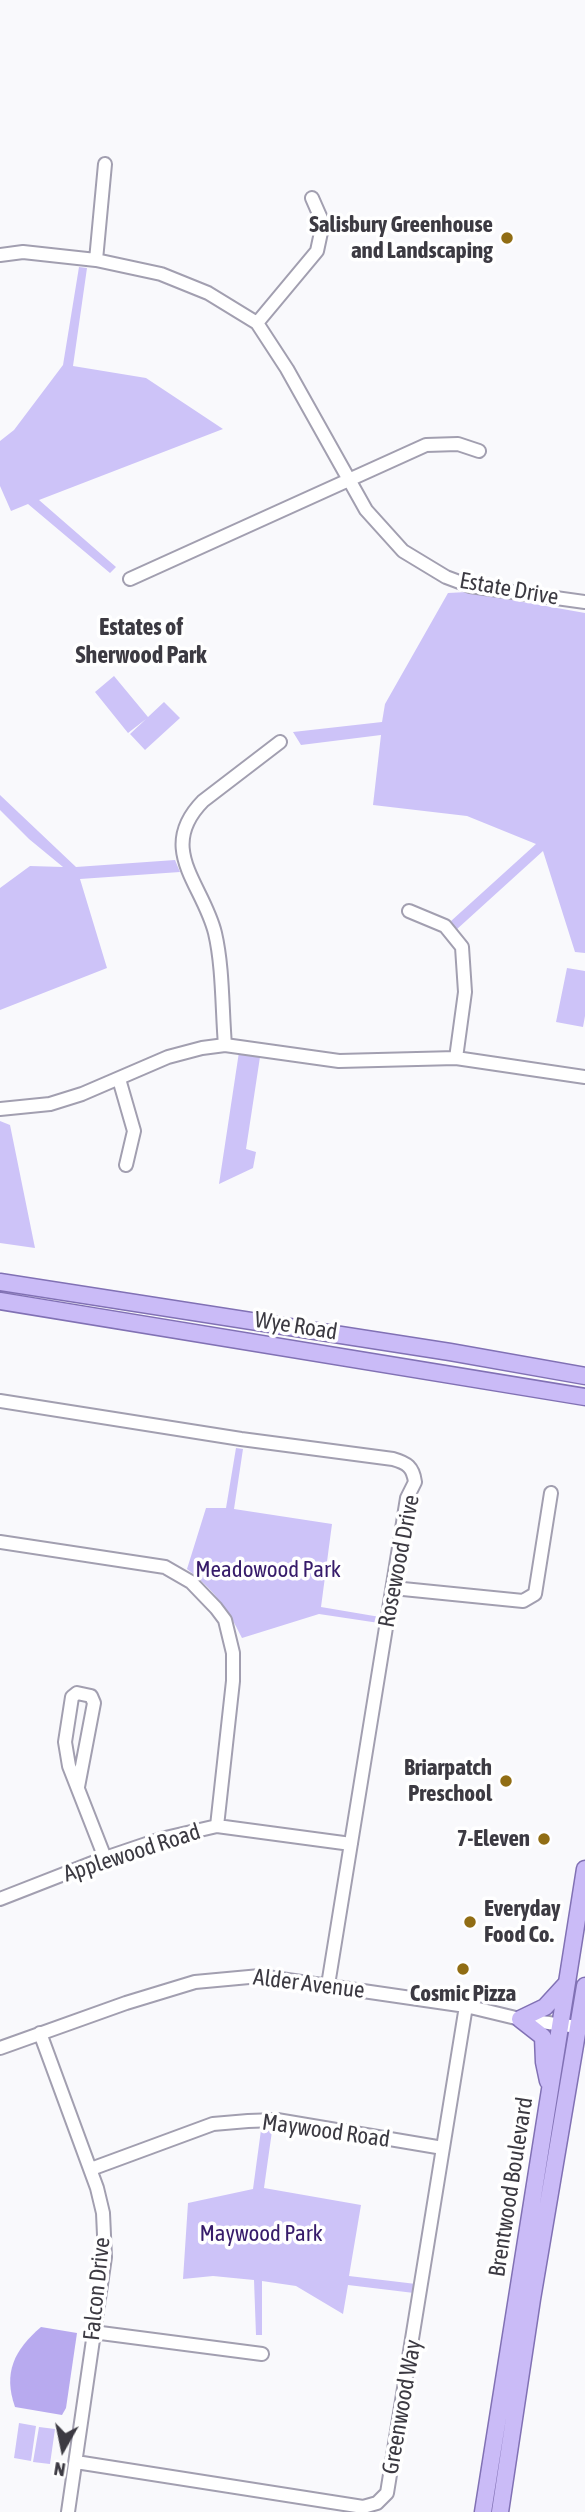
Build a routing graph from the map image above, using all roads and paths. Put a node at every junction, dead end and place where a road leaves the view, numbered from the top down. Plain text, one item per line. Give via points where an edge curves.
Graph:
1 (104, 164) dead end
2 (312, 198) dead end
3 (0, 255) edge
4 (96, 260) junction
5 (257, 323) junction
6 (479, 451) dead end
7 (351, 481) junction
8 (130, 579) dead end
9 (585, 602) edge
10 (280, 742) dead end
11 (409, 911) dead end
12 (225, 1045) junction
13 (456, 1058) junction
14 (585, 1077) edge
15 (119, 1079) junction
16 (0, 1109) edge
17 (126, 1165) dead end
18 (0, 1282) edge
19 (0, 1301) edge
20 (585, 1376) edge
21 (585, 1397) edge
22 (0, 1401) edge
23 (551, 1493) dead end
24 (0, 1542) edge
25 (393, 1588) junction
26 (78, 1787) junction
27 (217, 1826) junction
28 (351, 1844) junction
29 (105, 1857) junction
30 (585, 1869) edge
31 (0, 1899) edge
32 (567, 1983) junction
33 (328, 1985) junction
34 (585, 1989) edge
35 (466, 2006) junction
36 (520, 2019) junction
37 (561, 2025) junction
38 (582, 2028) edge
39 (40, 2033) junction
40 (585, 2046) edge
41 (0, 2049) edge
42 (550, 2090) junction
43 (569, 2091) junction
44 (443, 2148) junction
45 (91, 2169) junction
46 (93, 2332) junction
47 (262, 2354) dead end
48 (76, 2462) junction
49 (68, 2512) edge
50 (482, 2512) edge
51 (500, 2512) edge

1 - 4 street
2 - 5 street via 323,223 317,251
3 - 4 street, Estate Drive via 23,252
4 - 5 street, Estate Drive via 184,282
5 - 7 street, Estate Drive
6 - 7 street via 458,444 426,445
7 - 8 street
7 - 9 street, Estate Drive via 384,532 403,551 446,577 481,589
10 - 12 street via 203,801 193,811 183,836 185,867 215,932
11 - 13 street via 445,926 462,947 465,992
12 - 13 street via 339,1061
12 - 15 street via 168,1057
13 - 14 street
15 - 16 street via 50,1104
15 - 17 street via 134,1131
18 - 20 main road, Wye Road
19 - 21 main road, Wye Road
22 - 25 street, Rosewood Drive via 406,1462 415,1482 407,1498
23 - 25 street via 535,1594 529,1598
24 - 27 street via 165,1567 191,1582 216,1608 225,1620 233,1653
25 - 28 street, Rosewood Drive
26 - 26 street via 94,1703 83,1692 72,1698 65,1742
26 - 29 street
27 - 28 street, Applewood Road
27 - 29 street, Applewood Road
28 - 33 street, Rosewood Drive
29 - 31 street, Applewood Road
30 - 32 main road, Brentwood Boulevard
32 - 36 main road via 545,2007
32 - 37 main road, Brentwood Boulevard
33 - 35 street, Alder Avenue
33 - 39 street, Alder Avenue via 260,1976 195,1982
34 - 38 main road, Brentwood Boulevard
35 - 36 street, Alder Avenue
35 - 44 street, Greenwood Way
36 - 37 street, Alder Avenue
36 - 42 main road via 543,2038
37 - 38 street, Alder Avenue
37 - 42 main road, Brentwood Boulevard
38 - 43 main road, Brentwood Boulevard
39 - 41 street, Alder Avenue
39 - 45 street, Falcon Drive
40 - 43 main road
42 - 50 main road, Brentwood Boulevard
43 - 51 main road, Brentwood Boulevard
44 - 45 street, Maywood Road via 277,2120 248,2121 213,2124
44 - 48 street, Greenwood Way via 387,2493 377,2503 363,2507
45 - 46 street, Falcon Drive via 103,2213 105,2257
46 - 47 street
46 - 48 street, Falcon Drive
48 - 49 street, Falcon Drive

